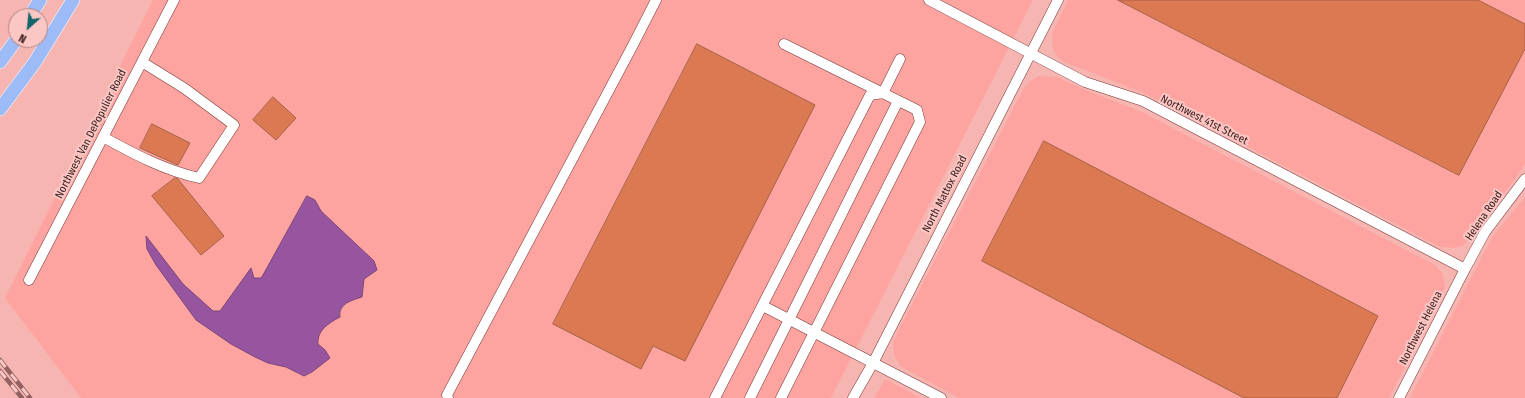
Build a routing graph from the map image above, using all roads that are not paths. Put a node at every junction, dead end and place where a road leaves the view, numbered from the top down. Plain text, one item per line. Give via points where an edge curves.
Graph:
1 (73, 0) edge
2 (174, 0) edge
3 (656, 0) edge
4 (929, 0) edge
5 (1058, 0) edge
6 (784, 44) dead end
7 (10, 48) edge
8 (1031, 53) junction
9 (900, 59) dead end
10 (0, 62) edge
11 (142, 62) junction
12 (882, 93) junction
13 (898, 101) junction
14 (0, 109) edge
15 (103, 137) junction
16 (1525, 179) edge
17 (1465, 269) junction
18 (30, 280) dead end
19 (762, 306) junction
20 (789, 319) junction
21 (814, 332) junction
22 (873, 363) junction
23 (448, 398) edge
24 (715, 398) edge
25 (750, 398) edge
26 (781, 398) edge
27 (853, 398) edge
28 (941, 398) edge
29 (1399, 398) edge

1 - 14 main road via 35,62
2 - 11 street, Northwest Van DePopulier Road
3 - 23 street via 447,395
4 - 8 street, Northwest 41st Street
5 - 8 street, North Mattox Road
6 - 12 street
7 - 10 main road
8 - 17 street, Northwest 41st Street via 1085,82 1143,102
8 - 22 street, North Mattox Road
9 - 12 street
11 - 15 street, Northwest Van DePopulier Road
11 - 15 street via 184,88 234,125 199,178 177,173 146,160
12 - 13 street
12 - 19 street via 870,95
13 - 20 street
13 - 21 street via 917,110 920,122
15 - 18 street, Northwest Van DePopulier Road
16 - 17 street, Helena Road via 1485,232
17 - 29 street, Northwest Helena
19 - 20 street
19 - 24 street
20 - 21 street
20 - 25 street
21 - 22 street
21 - 26 street
22 - 27 street, North Mattox Road
22 - 28 street

